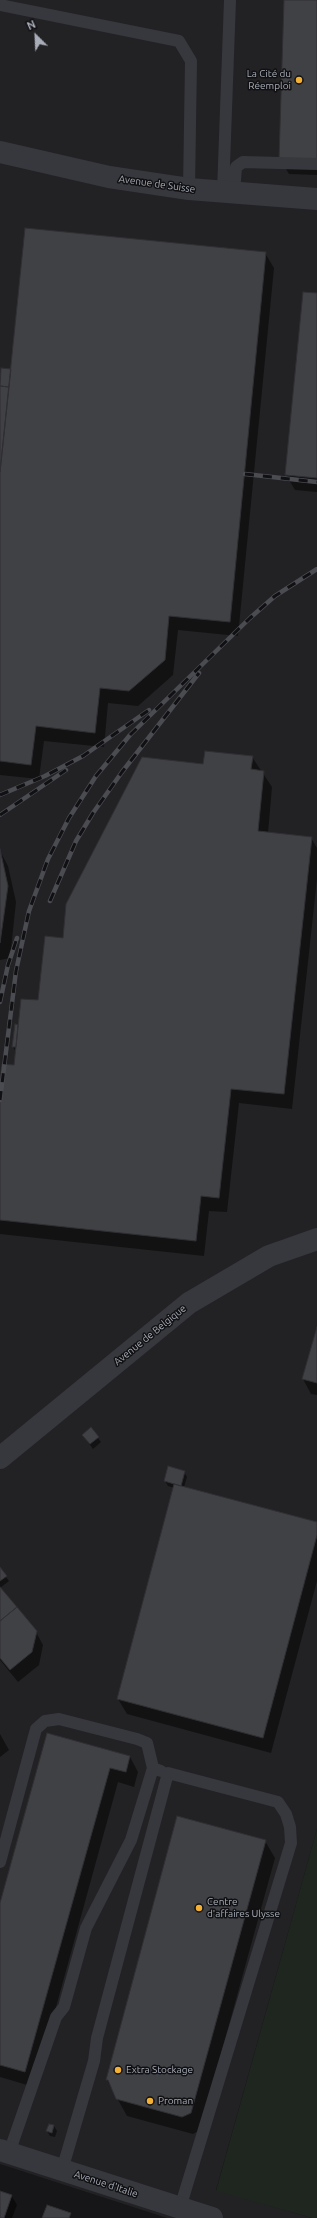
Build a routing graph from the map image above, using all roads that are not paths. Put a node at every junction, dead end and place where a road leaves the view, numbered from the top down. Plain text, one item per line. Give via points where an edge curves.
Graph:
1 (230, 0) edge
2 (0, 5) edge
3 (0, 152) edge
4 (317, 164) edge
5 (189, 189) junction
6 (229, 192) junction
7 (317, 199) edge
8 (317, 1239) edge
9 (0, 1458) edge
10 (153, 1768) junction
11 (168, 1773) junction
12 (0, 1862) edge
13 (4, 2152) edge
14 (62, 2170) junction
15 (180, 2208) junction
16 (212, 2218) edge

1 - 6 lane
2 - 5 lane via 179,41 191,61
3 - 5 street, Avenue de Suisse via 109,177
4 - 6 lane via 243,162 236,167
5 - 6 street, Avenue de Suisse
6 - 7 street, Avenue de Suisse
8 - 9 street, Avenue de Belgique via 269,1256 189,1303
10 - 11 lane
10 - 12 lane via 147,1743 59,1719 45,1720 36,1729
10 - 13 lane via 131,1840 86,1928 64,2007 56,2017
11 - 14 lane via 97,2038 94,2061
11 - 15 lane via 278,1802 286,1814 291,1843
13 - 14 street, Avenue d'Italie
14 - 15 street, Avenue d'Italie
15 - 16 street, Avenue d'Italie

